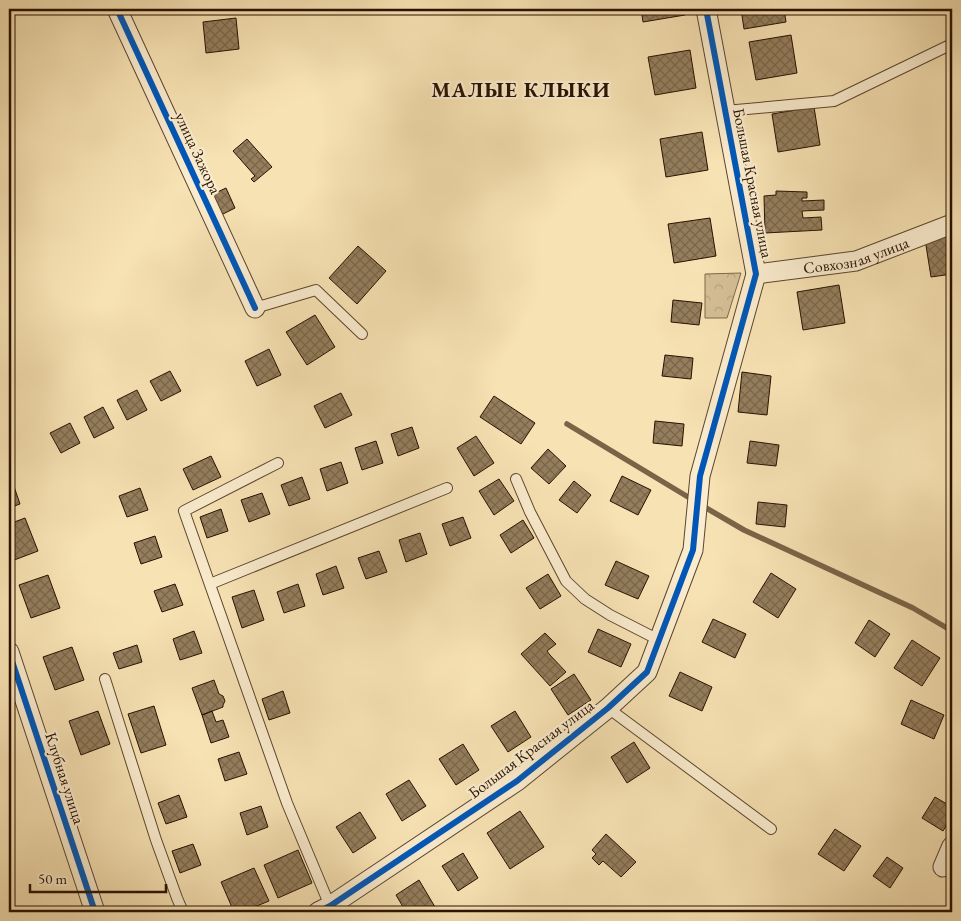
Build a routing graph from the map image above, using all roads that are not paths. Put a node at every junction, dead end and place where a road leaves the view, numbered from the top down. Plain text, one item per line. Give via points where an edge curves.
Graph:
1 (117, 9) edge
2 (706, 9) edge
3 (952, 44) edge
4 (725, 111) junction
5 (952, 224) edge
6 (756, 274) junction
7 (255, 308) joint
8 (362, 334) dead end
9 (278, 462) dead end
10 (516, 479) dead end
11 (447, 488) dead end
12 (210, 584) junction
13 (659, 640) junction
14 (9, 652) edge
15 (12, 672) edge
16 (105, 679) dead end
17 (608, 708) junction
18 (771, 829) dead end
19 (952, 846) edge
20 (943, 867) dead end
21 (324, 909) edge
22 (95, 912) edge
23 (183, 912) edge

1 - 7 street, улица Зажора
2 - 4 street, Большая Красная улица
3 - 4 lane via 834,101
4 - 6 street, Большая Красная улица
5 - 6 street, Совхозная улица via 856,261
6 - 13 street, Большая Красная улица via 700,476 693,550
7 - 8 lane via 316,290
9 - 12 lane via 184,510
10 - 13 lane via 566,581 593,605
11 - 12 lane
12 - 21 lane
13 - 17 street, Большая Красная улица via 647,672
14 - 15 street, Клубная улица
15 - 22 street, Клубная улица
16 - 23 lane via 156,840
17 - 18 lane
17 - 21 street, Большая Красная улица via 517,781
19 - 20 street

